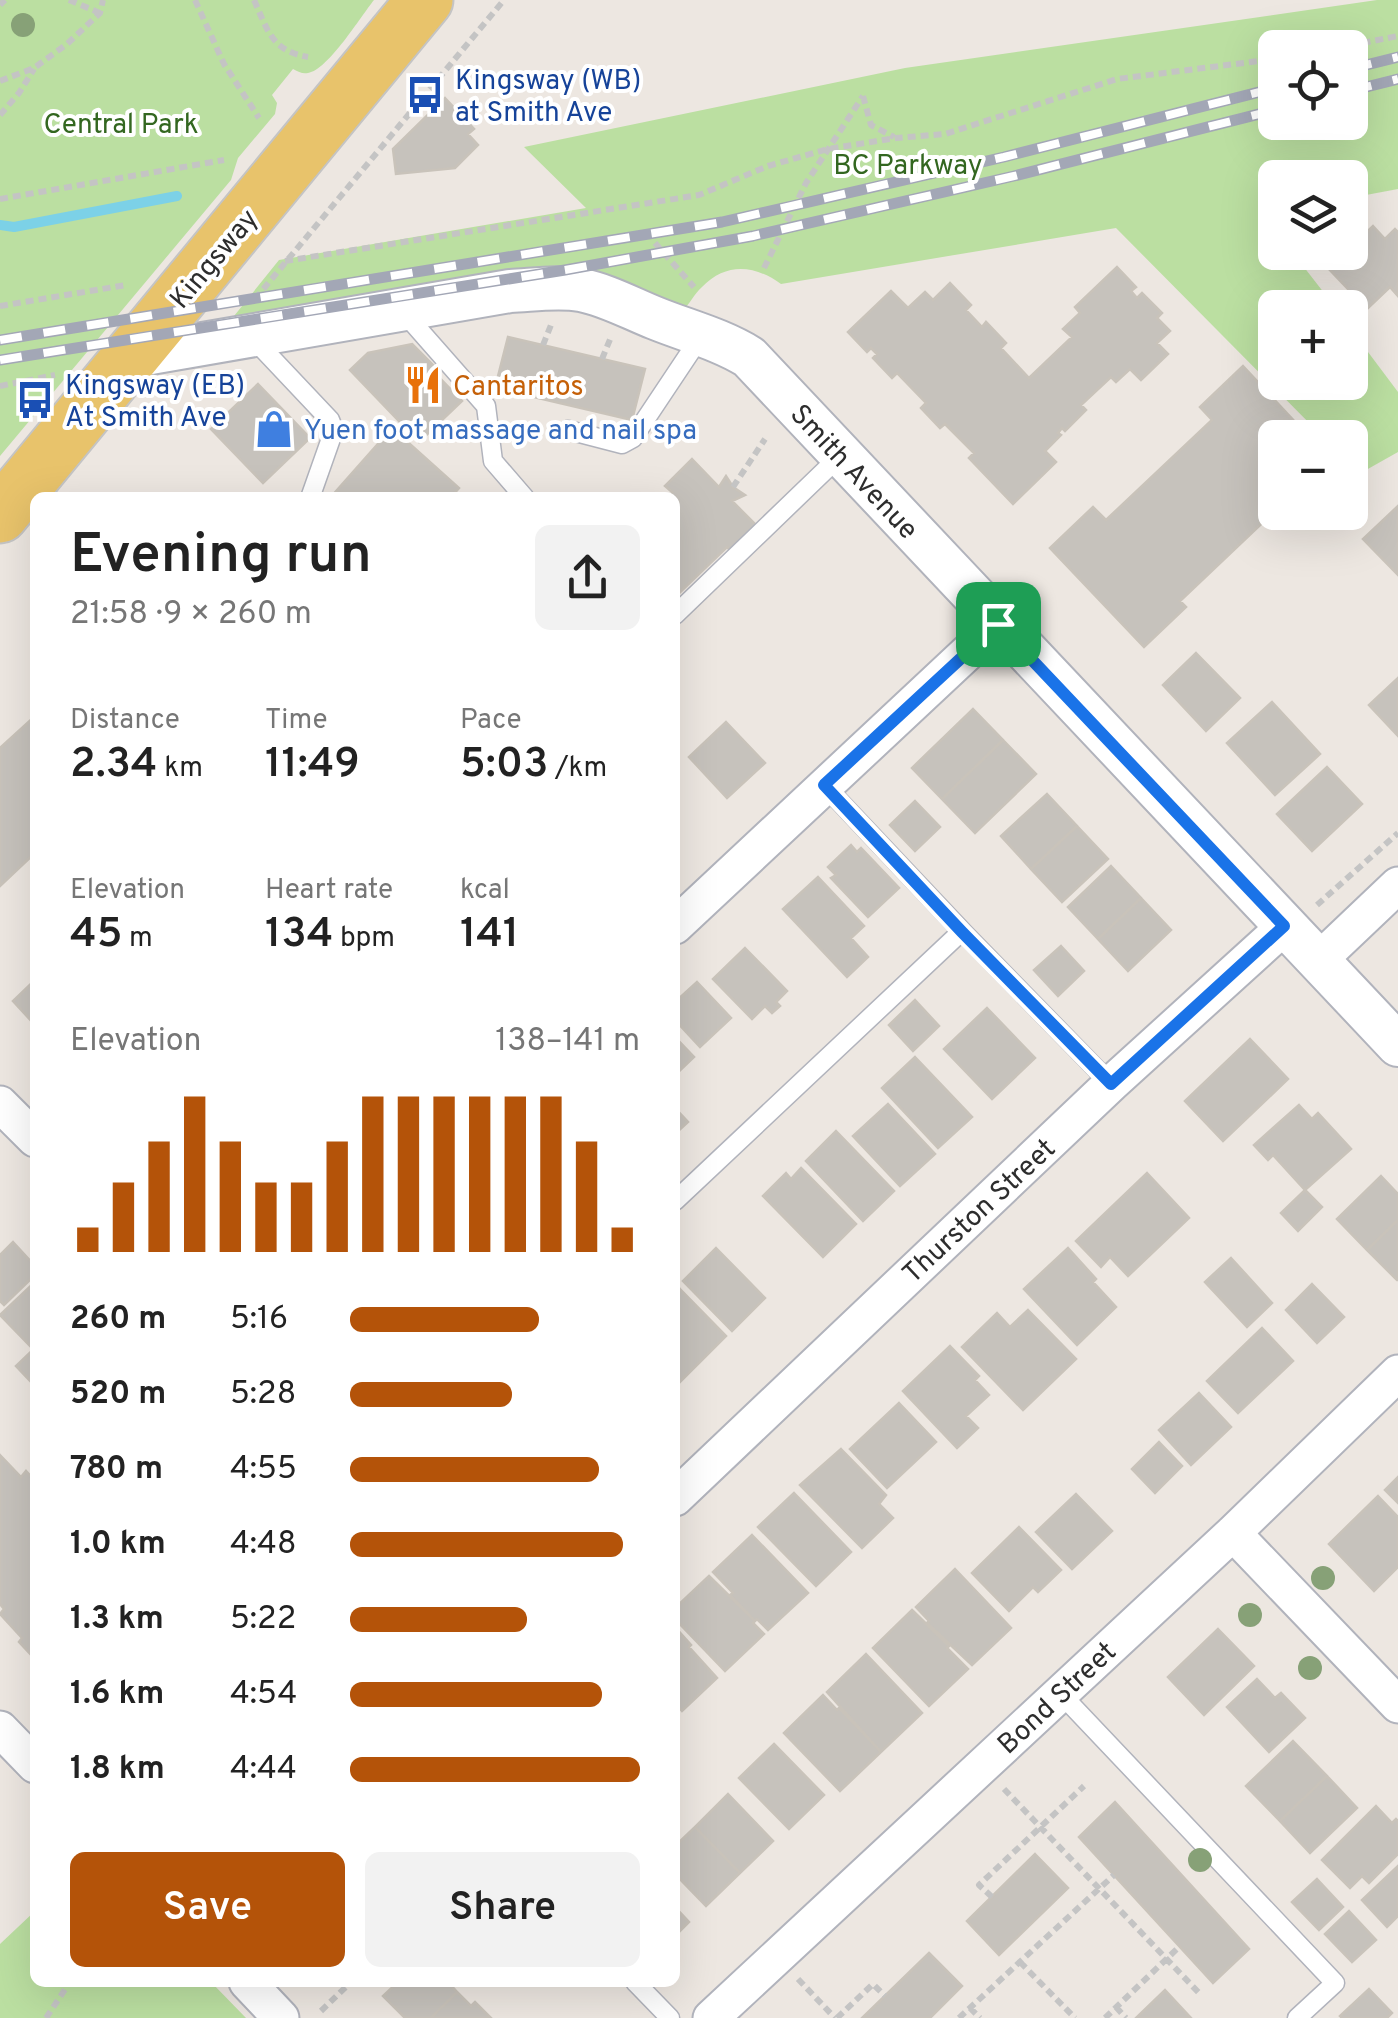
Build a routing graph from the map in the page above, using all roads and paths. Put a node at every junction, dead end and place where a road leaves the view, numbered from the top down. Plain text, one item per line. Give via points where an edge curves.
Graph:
1 (69, 0) edge
2 (102, 0) edge
3 (195, 0) edge
4 (254, 0) edge
5 (425, 0) edge
6 (504, 0) edge
7 (100, 13) junction
8 (1398, 36) edge
9 (1368, 42) edge
10 (308, 57) dead end
11 (1258, 61) edge
12 (34, 68) junction
13 (0, 81) edge
14 (0, 115) edge
15 (259, 118) dead end
16 (896, 138) junction
17 (828, 149) junction
18 (224, 160) dead end
19 (0, 198) edge
20 (655, 243) dead end
21 (285, 261) junction
22 (764, 268) dead end
23 (126, 285) dead end
24 (694, 287) dead end
25 (0, 306) edge
26 (411, 309) junction
27 (257, 318) junction
28 (712, 339) junction
29 (132, 356) junction
30 (54, 375) dead end
31 (0, 386) edge
32 (568, 430) dead end
33 (765, 439) dead end
34 (840, 456) junction
35 (733, 488) dead end
36 (312, 492) edge
37 (520, 492) edge
38 (0, 516) edge
39 (680, 609) edge
40 (998, 624) junction
41 (824, 785) junction
42 (1398, 832) edge
43 (1398, 885) edge
44 (1298, 917) junction
45 (680, 921) edge
46 (962, 932) junction
47 (1318, 961) junction
48 (1398, 1045) edge
49 (1111, 1084) junction
50 (0, 1104) edge
51 (30, 1135) edge
52 (680, 1196) edge
53 (1398, 1373) edge
54 (680, 1493) edge
55 (1233, 1532) junction
56 (1060, 1693) junction
57 (1398, 1705) edge
58 (0, 1729) edge
59 (30, 1760) edge
60 (982, 1766) junction
61 (1084, 1786) dead end
62 (1041, 1827) junction
63 (1114, 1874) dead end
64 (1098, 1888) junction
65 (992, 1897) dead end
66 (1180, 1946) dead end
67 (777, 1958) junction
68 (1166, 1959) junction
69 (1020, 1962) junction
70 (67, 1987) edge
71 (252, 1987) edge
72 (346, 1987) edge
73 (640, 1987) edge
74 (1201, 1994) dead end
75 (884, 1996) dead end
76 (1116, 2007) junction
77 (970, 2008) junction
78 (321, 2011) dead end
79 (46, 2018) edge
80 (281, 2018) edge
81 (670, 2018) edge
82 (711, 2018) edge
83 (836, 2018) edge
84 (959, 2018) edge
85 (980, 2018) edge
86 (1075, 2018) edge
87 (1104, 2018) edge
88 (1126, 2018) edge
89 (1297, 2018) edge

1 - 7 path
2 - 7 path
3 - 15 path via 224,64
4 - 10 path via 288,54
5 - 29 main road, Kingsway
6 - 21 path
7 - 12 path
8 - 9 path
11 - 16 path via 1117,79 945,134
12 - 13 path
12 - 14 path
16 - 17 path
16 - 17 path via 871,125 863,96
17 - 21 path via 699,194
17 - 22 path
18 - 19 path
20 - 24 path
21 - 27 path
23 - 25 path
26 - 27 street, Smith Avenue
26 - 28 street, Smith Avenue via 510,291 579,290
26 - 37 lane via 413,324 486,406 493,462
27 - 29 street, Smith Avenue
27 - 36 lane via 262,348 334,430
28 - 32 lane via 633,438 622,444
28 - 34 street, Smith Avenue via 749,358
29 - 38 main road, Kingsway
30 - 31 path
33 - 35 path
34 - 39 lane
34 - 40 street, Smith Avenue
40 - 41 street
40 - 44 street, Smith Avenue
41 - 45 street
41 - 46 lane
42 - 44 path
43 - 47 street
44 - 47 street, Smith Avenue
44 - 49 street, Thurston Street
46 - 49 lane
46 - 52 lane
47 - 48 street, Smith Avenue
49 - 54 street, Thurston Street
50 - 51 street
53 - 55 street, Bond Street
55 - 56 street, Bond Street
55 - 57 street
56 - 60 street, Bond Street
56 - 89 lane via 1334,1983
58 - 59 street
60 - 62 path
60 - 67 street, Bond Street
61 - 62 path
62 - 64 path
62 - 65 path via 979,1885
63 - 64 path
64 - 68 path
64 - 69 path
66 - 68 path
67 - 82 street, Bond Street
67 - 83 path
68 - 74 path
68 - 76 path
69 - 77 path
69 - 86 path
70 - 79 path
71 - 80 street
72 - 78 path
73 - 81 lane
75 - 83 path via 873,1984
76 - 87 path
76 - 88 path
77 - 84 path
77 - 85 path

